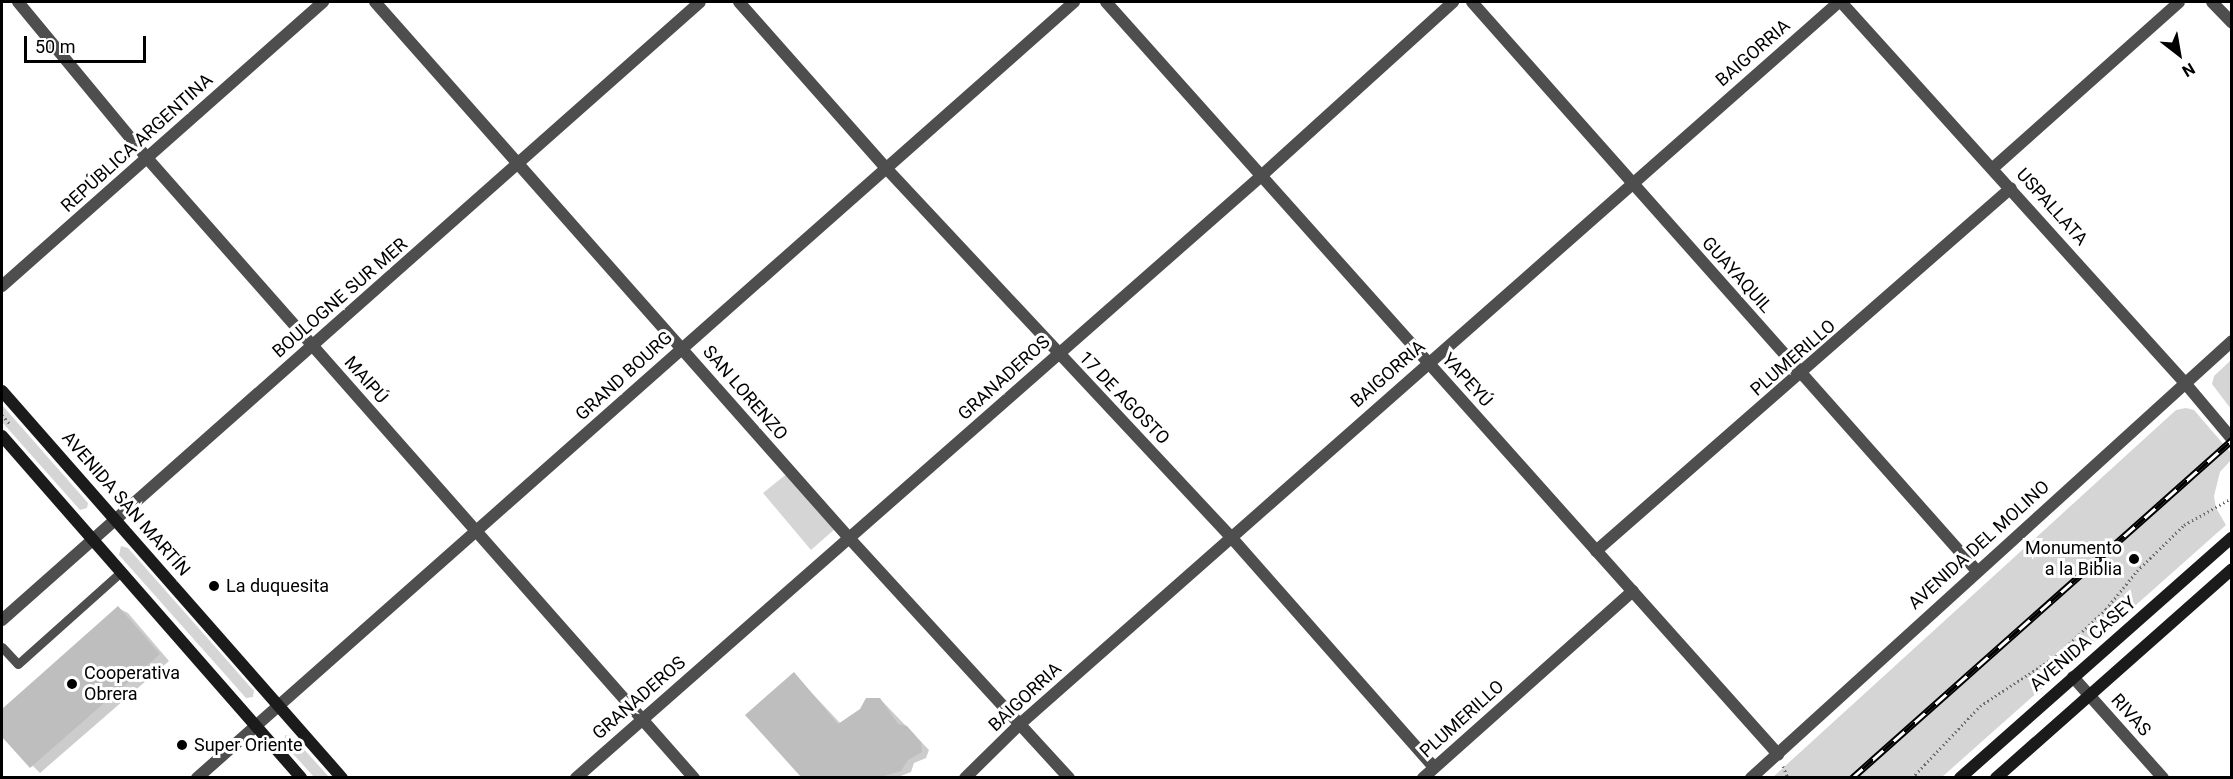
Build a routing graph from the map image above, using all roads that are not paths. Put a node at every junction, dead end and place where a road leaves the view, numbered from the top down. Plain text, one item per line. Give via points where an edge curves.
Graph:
1 (18, 2) edge
2 (323, 2) edge
3 (375, 2) edge
4 (700, 2) edge
5 (739, 2) edge
6 (1074, 2) edge
7 (1106, 2) edge
8 (1453, 2) edge
9 (1472, 2) edge
10 (1840, 2) edge
11 (2179, 2) edge
12 (2212, 2) edge
13 (2232, 23) edge
14 (147, 158) junction
15 (519, 165) junction
16 (886, 168) junction
17 (1993, 168) junction
18 (1260, 177) junction
19 (1632, 183) junction
20 (2011, 189) junction
21 (2, 286) edge
22 (2232, 341) edge
23 (313, 347) junction
24 (682, 349) junction
25 (1058, 355) junction
26 (1428, 363) junction
27 (1801, 375) junction
28 (2185, 383) junction
29 (2, 391) edge
30 (2, 436) edge
31 (2232, 440) edge
32 (115, 518) junction
33 (476, 531) junction
34 (1231, 537) junction
35 (2232, 537) edge
36 (92, 539) junction
37 (850, 539) junction
38 (1596, 551) junction
39 (2232, 569) edge
40 (1977, 571) junction
41 (121, 572) junction
42 (1633, 591) junction
43 (2, 620) edge
44 (2, 647) edge
45 (2073, 677) junction
46 (2090, 695) junction
47 (280, 706) junction
48 (641, 718) junction
49 (1020, 724) junction
50 (256, 726) junction
51 (1778, 754) junction
52 (1434, 767) junction
53 (197, 777) edge
54 (301, 777) edge
55 (342, 777) edge
56 (576, 777) edge
57 (693, 777) edge
58 (965, 777) edge
59 (1069, 777) edge
60 (1423, 777) edge
61 (1751, 777) edge
62 (1960, 777) edge
63 (1996, 777) edge
64 (2163, 777) edge

1 - 14 street, MAIPÚ
2 - 14 street, REPÚBLICA ARGENTINA
3 - 15 street, SAN LORENZO
4 - 15 street, BOULOGNE SUR MER
5 - 16 street, 17 DE AGOSTO
6 - 16 street, GRAND BOURG
7 - 18 street, YAPEYÚ
8 - 18 street, GRANADEROS
9 - 19 street, GUAYAQUIL
10 - 17 street, USPALLATA
10 - 19 street, BAIGORRIA
11 - 17 street
12 - 13 street
14 - 21 street, REPÚBLICA ARGENTINA
14 - 23 street, MAIPÚ
15 - 23 street, BOULOGNE SUR MER
15 - 24 street, SAN LORENZO
16 - 24 street, GRAND BOURG
16 - 25 street, 17 DE AGOSTO
17 - 20 street, USPALLATA
18 - 25 street, GRANADEROS
18 - 26 street, YAPEYÚ
19 - 26 street, BAIGORRIA
19 - 27 street, GUAYAQUIL
20 - 27 street, PLUMERILLO
20 - 28 street, USPALLATA
22 - 28 street, AVENIDA DEL MOLINO
23 - 32 street, BOULOGNE SUR MER
23 - 33 street, MAIPÚ
24 - 33 street, GRAND BOURG
24 - 37 street, SAN LORENZO
25 - 34 street, 17 DE AGOSTO
25 - 37 street, GRANADEROS
26 - 34 street, BAIGORRIA
26 - 38 street, YAPEYÚ
27 - 38 street, PLUMERILLO
27 - 40 street, GUAYAQUIL
28 - 31 street, USPALLATA
28 - 40 street, AVENIDA DEL MOLINO
29 - 32 main road, AVENIDA SAN MARTÍN
30 - 36 main road
32 - 36 street, BOULOGNE SUR MER
32 - 47 main road, AVENIDA SAN MARTÍN
33 - 47 street, GRAND BOURG
33 - 48 street, MAIPÚ
34 - 49 street, BAIGORRIA
34 - 52 street, 17 DE AGOSTO
35 - 45 main road, AVENIDA CASEY
36 - 41 main road
36 - 43 street, BOULOGNE SUR MER
37 - 48 street, GRANADEROS
37 - 49 street, SAN LORENZO
38 - 42 street, YAPEYÚ
39 - 46 main road
40 - 51 street, AVENIDA DEL MOLINO
41 - 44 lane via 18,664
41 - 50 main road
42 - 51 street, YAPEYÚ
42 - 52 street, PLUMERILLO
45 - 46 street, RIVAS
45 - 62 main road, AVENIDA CASEY
46 - 63 main road
46 - 64 street, RIVAS
47 - 50 street, GRAND BOURG
47 - 55 main road, AVENIDA SAN MARTÍN
48 - 56 street, GRANADEROS
48 - 57 street, MAIPÚ
49 - 58 street, BAIGORRIA
49 - 59 street, SAN LORENZO
50 - 53 street, GRAND BOURG
50 - 54 main road
51 - 61 street, AVENIDA DEL MOLINO
52 - 60 street, PLUMERILLO

